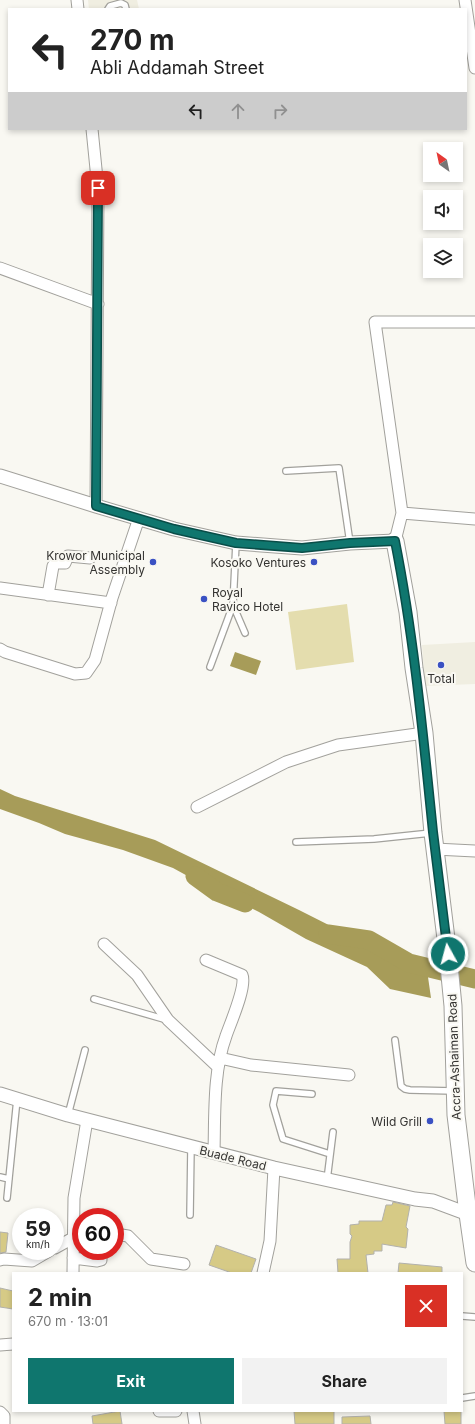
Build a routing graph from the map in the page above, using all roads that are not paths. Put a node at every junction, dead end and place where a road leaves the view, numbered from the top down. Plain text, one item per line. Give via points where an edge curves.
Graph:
1 (466, 0) edge
2 (109, 8) edge
3 (126, 8) edge
4 (475, 68) edge
5 (92, 130) edge
6 (0, 268) edge
7 (98, 304) junction
8 (475, 322) edge
9 (286, 471) dead end
10 (0, 476) edge
11 (96, 506) junction
12 (402, 513) junction
13 (138, 518) junction
14 (475, 519) edge
15 (395, 541) junction
16 (236, 543) junction
17 (350, 543) junction
18 (90, 558) dead end
19 (0, 588) edge
20 (48, 595) junction
21 (111, 603) junction
22 (233, 605) junction
23 (245, 633) dead end
24 (0, 649) edge
25 (210, 667) dead end
26 (424, 733) junction
27 (197, 807) dead end
28 (434, 841) junction
29 (296, 842) dead end
30 (475, 851) edge
31 (104, 944) dead end
32 (206, 960) dead end
33 (94, 999) dead end
34 (168, 1020) junction
35 (395, 1040) dead end
36 (85, 1050) dead end
37 (219, 1062) junction
38 (349, 1076) dead end
39 (454, 1091) junction
40 (0, 1094) edge
41 (312, 1094) dead end
42 (17, 1099) junction
43 (68, 1115) junction
44 (87, 1120) junction
45 (332, 1132) dead end
46 (191, 1147) junction
47 (214, 1152) junction
48 (330, 1154) junction
49 (274, 1168) junction
50 (0, 1177) edge
51 (9, 1178) junction
52 (327, 1180) junction
53 (7, 1198) dead end
54 (74, 1208) edge
55 (468, 1214) junction
56 (190, 1215) dead end
57 (124, 1235) edge
58 (0, 1260) edge
59 (12, 1260) edge
60 (18, 1260) edge
61 (34, 1260) edge
62 (73, 1260) edge
63 (89, 1260) edge
64 (101, 1260) edge
65 (475, 1263) edge
66 (184, 1264) dead end
67 (73, 1272) edge
68 (263, 1272) edge
69 (463, 1316) edge
70 (475, 1317) edge
71 (12, 1344) edge
72 (0, 1345) edge
73 (475, 1396) edge
74 (463, 1398) edge
75 (0, 1412) edge
76 (193, 1412) edge
77 (4, 1424) edge
78 (195, 1424) edge

1 - 4 street
2 - 3 lane via 121,3
5 - 7 street via 98,188
6 - 7 street
7 - 11 street
8 - 12 street via 375,322
9 - 17 lane via 339,468
10 - 11 street
11 - 13 street
12 - 14 street
12 - 15 street
13 - 16 street
13 - 21 street
15 - 17 street
15 - 26 main road, Accra-Ashaiman Road via 408,612
16 - 17 street via 302,548
16 - 22 lane
18 - 20 street via 68,556 65,563 55,563
19 - 20 street
20 - 21 street
21 - 24 street via 95,660 86,673 75,674
22 - 23 lane
22 - 25 lane
26 - 27 street via 338,745 286,762
26 - 28 main road, Accra-Ashaiman Road
28 - 29 lane via 374,839
28 - 30 street
28 - 39 main road, Accra-Ashaiman Road via 448,954
31 - 34 street via 137,975
32 - 37 street via 242,975 244,981
33 - 34 lane
34 - 37 street
35 - 39 lane via 401,1086 410,1090
36 - 43 lane
37 - 38 street
37 - 47 street
39 - 55 main road, Accra-Ashaiman Road via 466,1177
40 - 42 street, Buade Road
41 - 48 lane via 276,1091 273,1107 283,1139
42 - 43 street, Buade Road
42 - 51 lane
43 - 44 street, Buade Road
44 - 46 street, Buade Road
44 - 54 street
45 - 48 lane
46 - 47 street, Buade Road
46 - 56 lane
47 - 49 street, Buade Road
48 - 52 lane
49 - 52 street, Buade Road
49 - 68 street via 270,1241
50 - 51 lane
51 - 53 lane
52 - 55 street, Buade Road via 433,1201
55 - 65 main road, Accra-Ashaiman Road
57 - 66 street via 128,1236 151,1259
58 - 59 street
60 - 61 street
62 - 67 street
63 - 64 street
69 - 70 lane
71 - 72 street
73 - 74 lane
75 - 77 street via 4,1416
76 - 78 street

